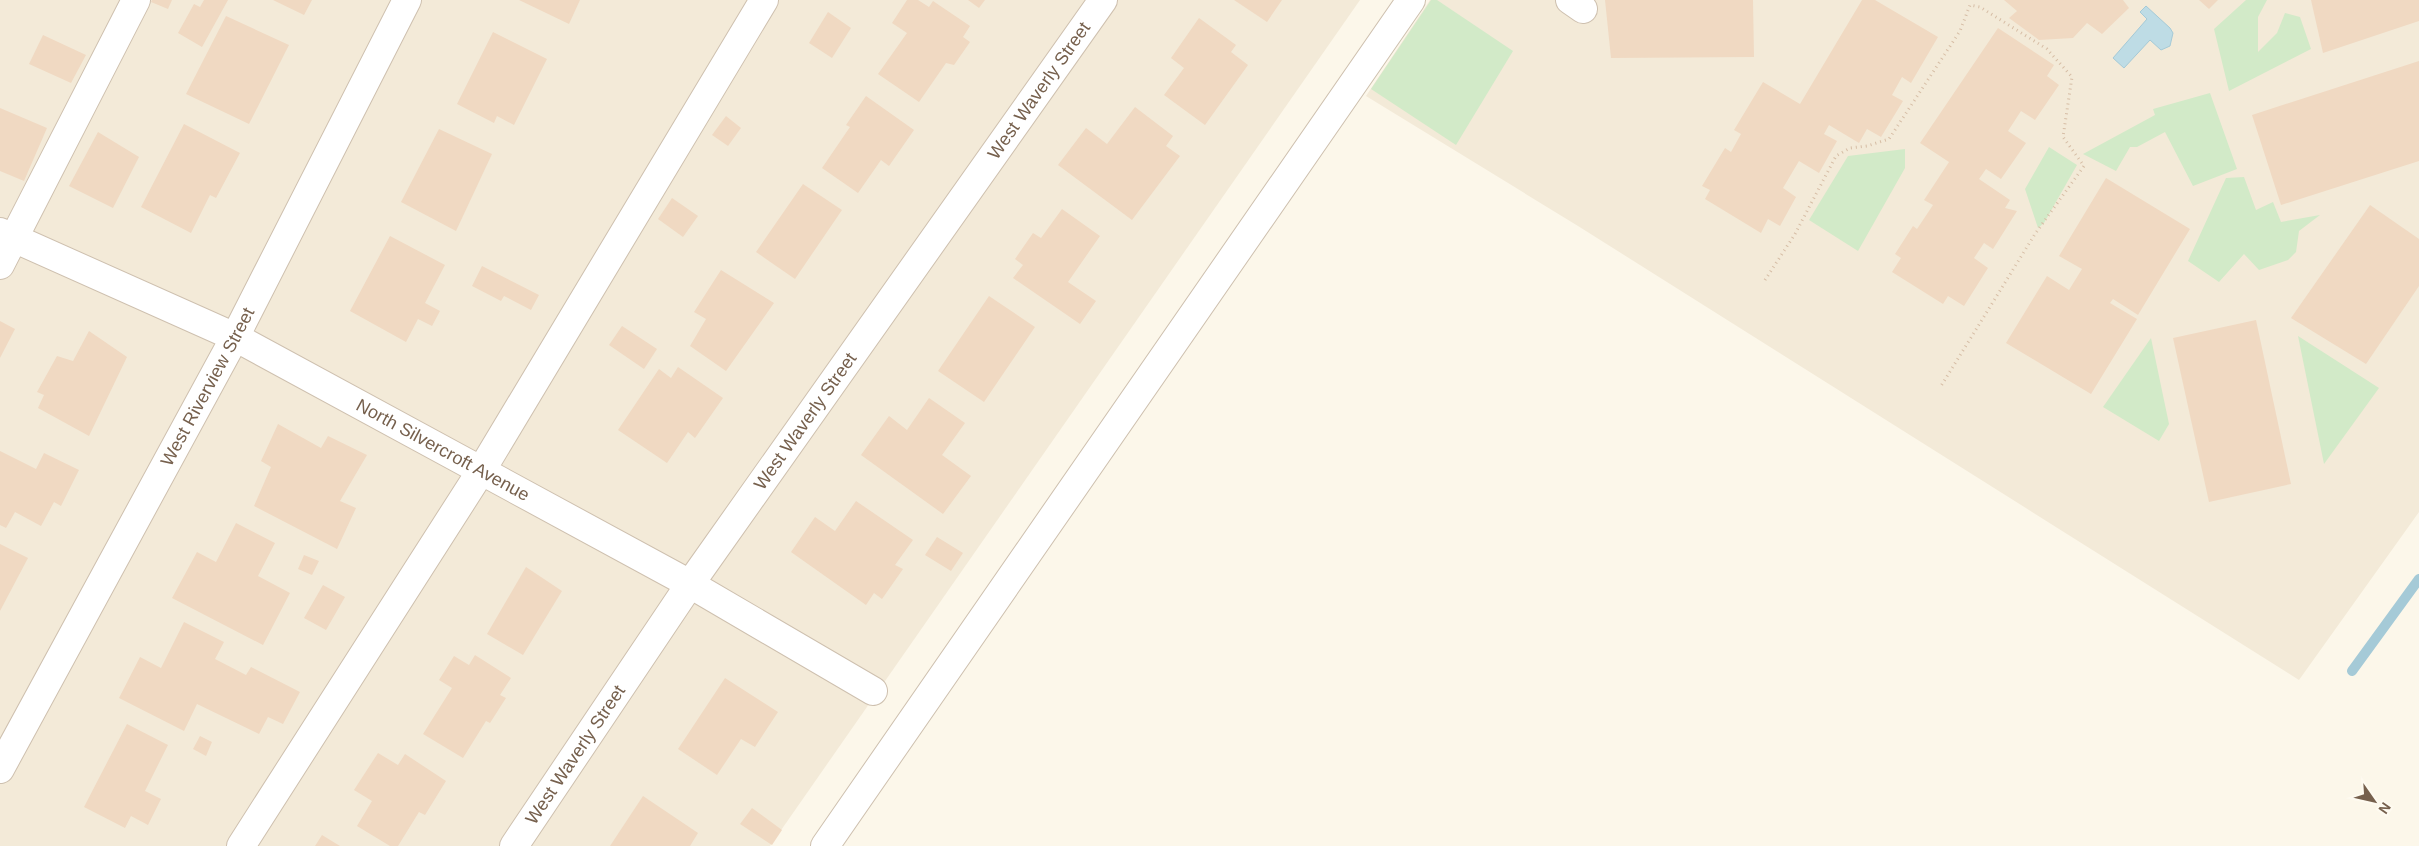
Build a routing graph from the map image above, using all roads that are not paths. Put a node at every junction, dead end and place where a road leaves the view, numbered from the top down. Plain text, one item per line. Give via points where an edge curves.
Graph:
1 (136, 0) edge
2 (407, 0) edge
3 (764, 0) edge
4 (1103, 0) edge
5 (1411, 0) edge
6 (7, 235) edge
7 (0, 265) edge
8 (235, 337) junction
9 (481, 470) junction
10 (690, 584) junction
11 (873, 691) dead end
12 (0, 769) edge
13 (241, 846) edge
14 (514, 846) edge
15 (825, 846) edge

1 - 6 street
2 - 8 street, West Riverview Street
3 - 9 street
4 - 10 street, West Waverly Street
5 - 15 street
6 - 7 street
6 - 8 street, North Silvercroft Avenue
8 - 9 street, North Silvercroft Avenue
8 - 12 street, West Riverview Street
9 - 10 street, North Silvercroft Avenue
9 - 13 street
10 - 11 street, North Silvercroft Avenue
10 - 14 street, West Waverly Street

